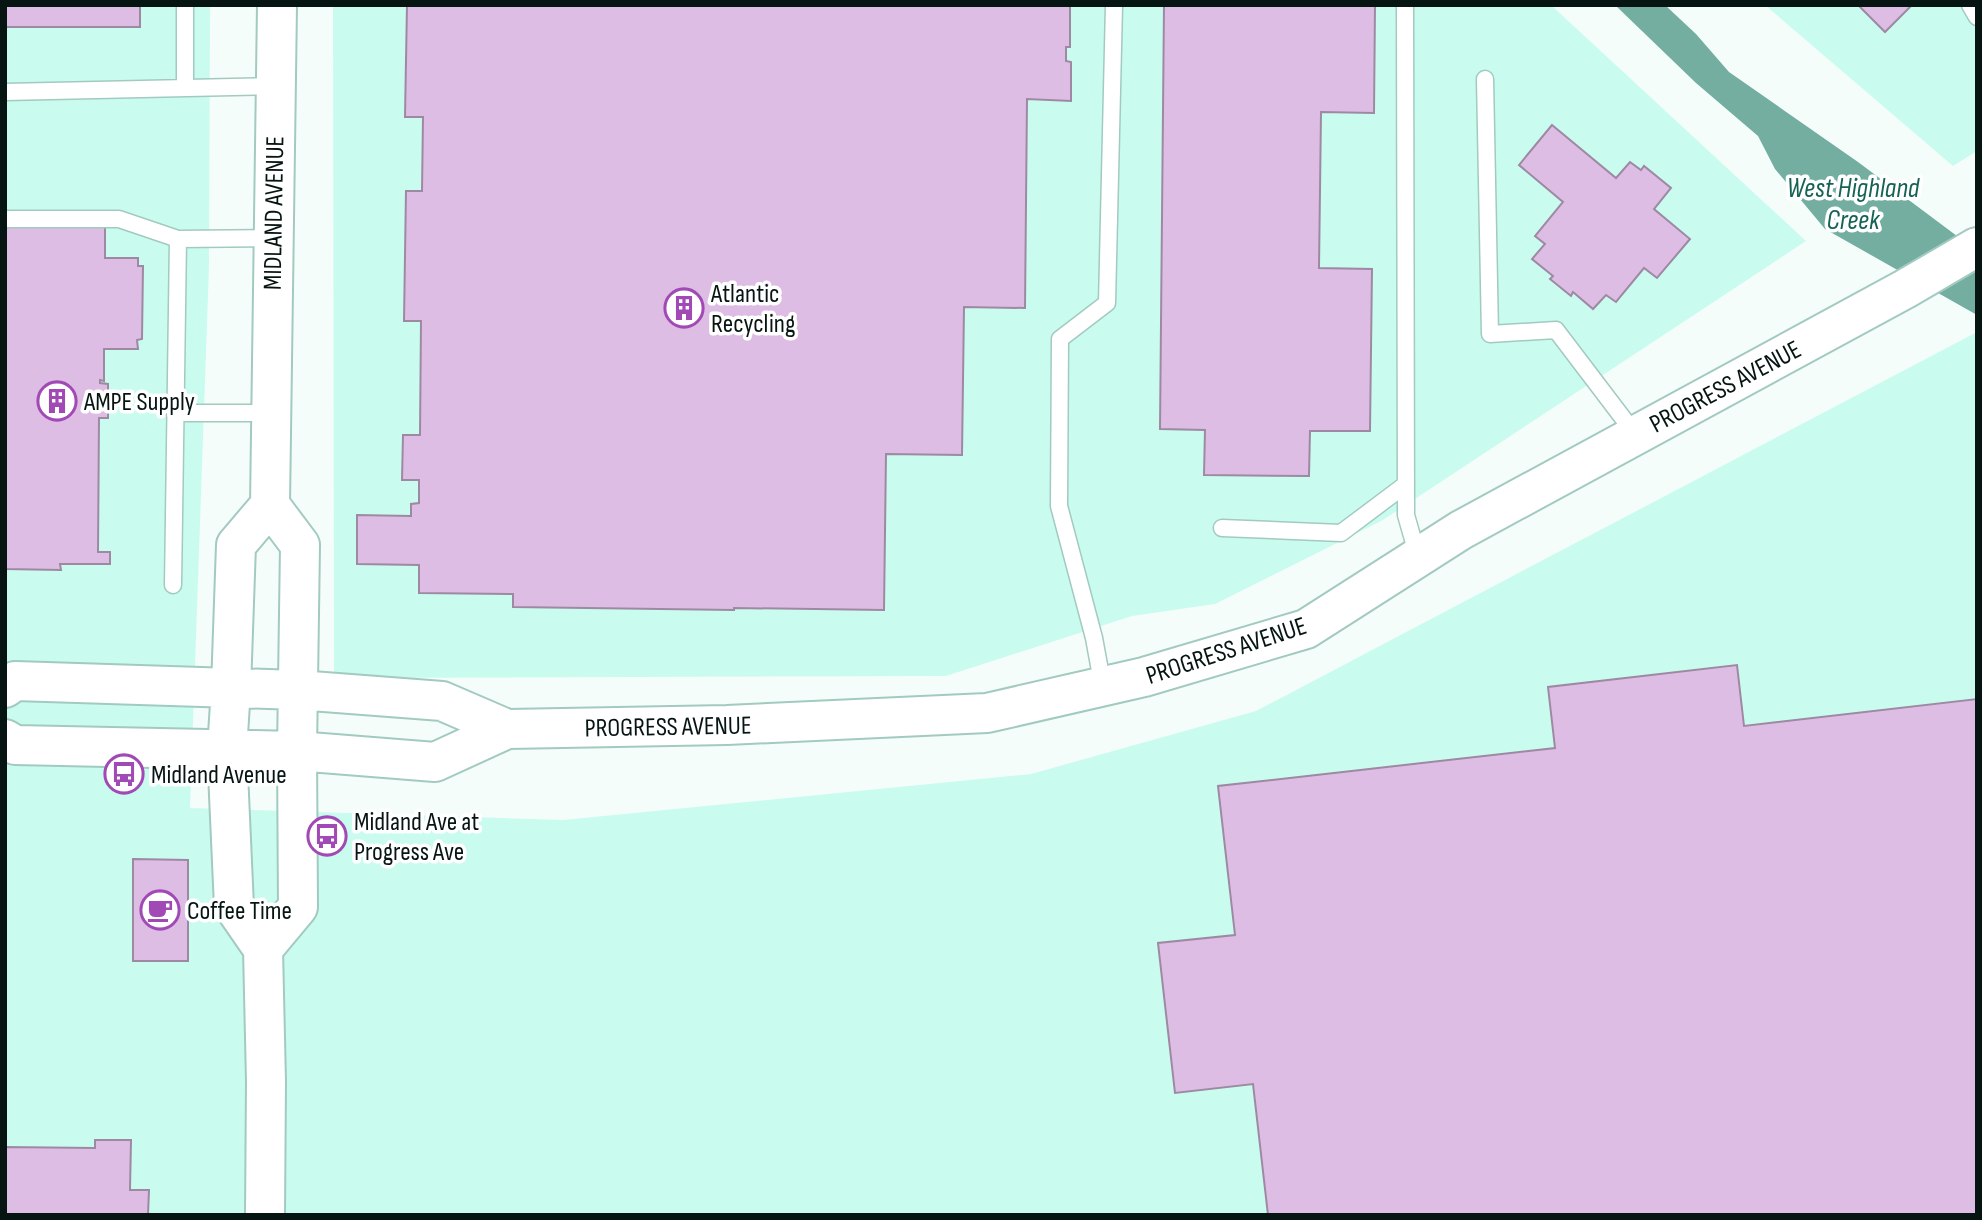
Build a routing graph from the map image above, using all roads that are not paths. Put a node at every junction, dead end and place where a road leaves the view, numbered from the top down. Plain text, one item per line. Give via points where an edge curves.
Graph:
1 (185, 5) edge
2 (277, 5) edge
3 (1114, 5) edge
4 (1405, 5) edge
5 (1970, 5) edge
6 (1977, 17) edge
7 (1485, 79) dead end
8 (276, 86) junction
9 (185, 87) junction
10 (5, 92) edge
11 (5, 219) edge
12 (273, 238) junction
13 (178, 239) junction
14 (1977, 247) edge
15 (176, 413) junction
16 (270, 413) junction
17 (1635, 434) junction
18 (1405, 485) junction
19 (270, 505) junction
20 (1222, 528) dead end
21 (1418, 557) junction
22 (173, 585) dead end
23 (1103, 687) junction
24 (5, 688) edge
25 (231, 688) junction
26 (298, 690) junction
27 (507, 729) junction
28 (5, 739) edge
29 (227, 750) junction
30 (297, 751) junction
31 (263, 949) junction
32 (265, 1215) edge

1 - 9 lane
2 - 8 main road, MIDLAND AVENUE
3 - 23 lane via 1107,303 1060,339 1059,506
4 - 18 lane
5 - 6 lane
7 - 17 lane via 1490,334 1556,330
8 - 9 lane
8 - 12 main road, MIDLAND AVENUE
9 - 10 lane
11 - 13 lane via 119,219
12 - 13 lane
12 - 16 main road, MIDLAND AVENUE
13 - 15 lane
14 - 17 main road, PROGRESS AVENUE
15 - 16 lane
15 - 22 lane
16 - 19 main road, MIDLAND AVENUE
17 - 21 main road, PROGRESS AVENUE
18 - 20 lane via 1341,533
18 - 21 lane via 1406,516
19 - 25 main road via 236,545
19 - 26 main road via 300,545
21 - 23 main road, PROGRESS AVENUE via 1306,629
23 - 27 main road, PROGRESS AVENUE via 987,713
24 - 25 main road, PROGRESS AVENUE via 15,681
25 - 26 main road, PROGRESS AVENUE
25 - 29 main road
26 - 27 main road, PROGRESS AVENUE via 442,701
26 - 30 main road
27 - 30 main road, PROGRESS AVENUE via 435,762
28 - 29 main road, PROGRESS AVENUE via 15,745
29 - 30 main road, PROGRESS AVENUE
29 - 31 main road via 234,907
30 - 31 main road via 298,907
31 - 32 main road

